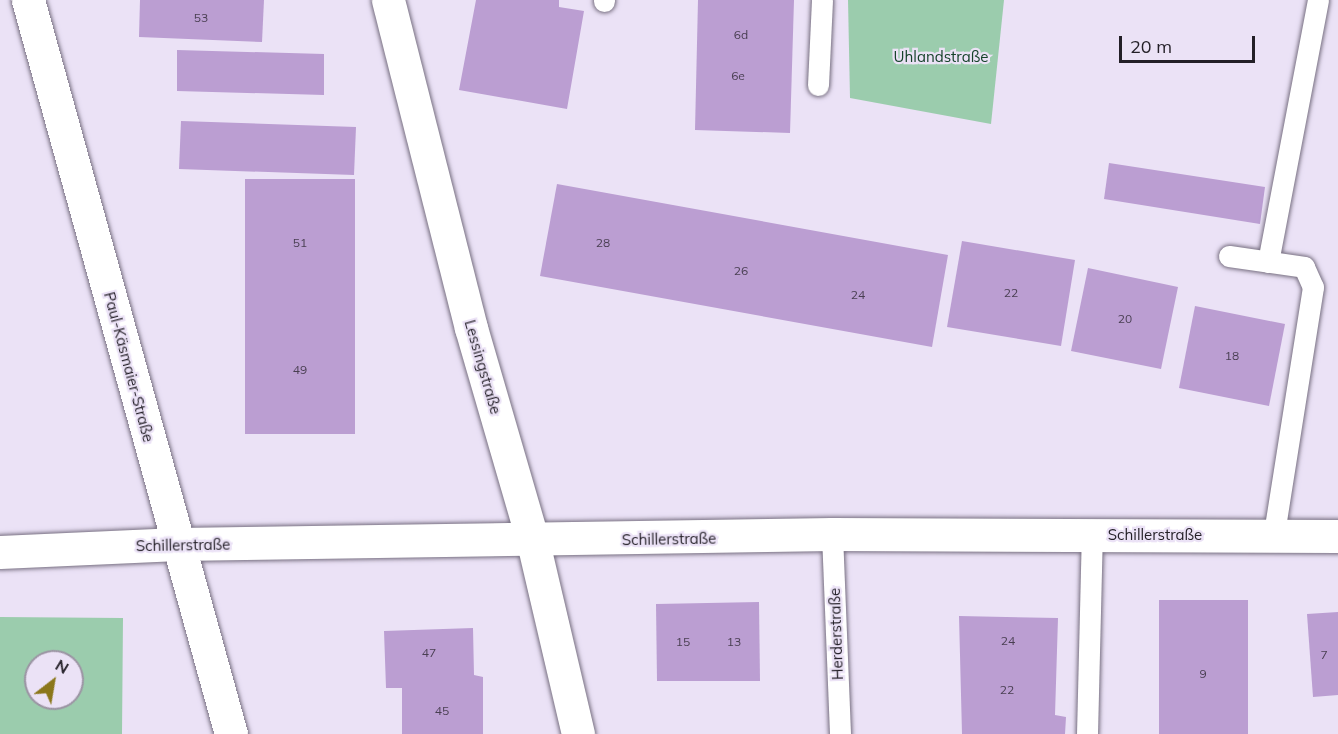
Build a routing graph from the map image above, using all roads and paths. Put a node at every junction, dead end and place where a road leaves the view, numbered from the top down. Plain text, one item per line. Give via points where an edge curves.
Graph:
1 (28, 0) edge
2 (388, 0) edge
3 (822, 0) edge
4 (1318, 0) edge
5 (818, 85) dead end
6 (1229, 256) dead end
7 (1268, 262) junction
8 (832, 534) junction
9 (1274, 534) junction
10 (1092, 535) junction
11 (1338, 536) edge
12 (533, 542) junction
13 (178, 544) junction
14 (0, 552) edge
15 (231, 734) edge
16 (578, 734) edge
17 (840, 734) edge
18 (1087, 734) edge

1 - 13 street, Paul-Käsmaier-Straße
2 - 12 street, Lessingstraße via 471,328
3 - 5 lane
4 - 7 lane
6 - 7 lane
7 - 9 lane via 1304,267 1313,287
8 - 10 street, Schillerstraße
8 - 12 street, Schillerstraße
8 - 17 lane, Herderstraße
9 - 10 street, Schillerstraße
9 - 11 street, Schillerstraße
10 - 18 lane
12 - 13 street, Schillerstraße
12 - 16 street, Lessingstraße
13 - 14 street, Schillerstraße
13 - 15 street, Paul-Käsmaier-Straße

